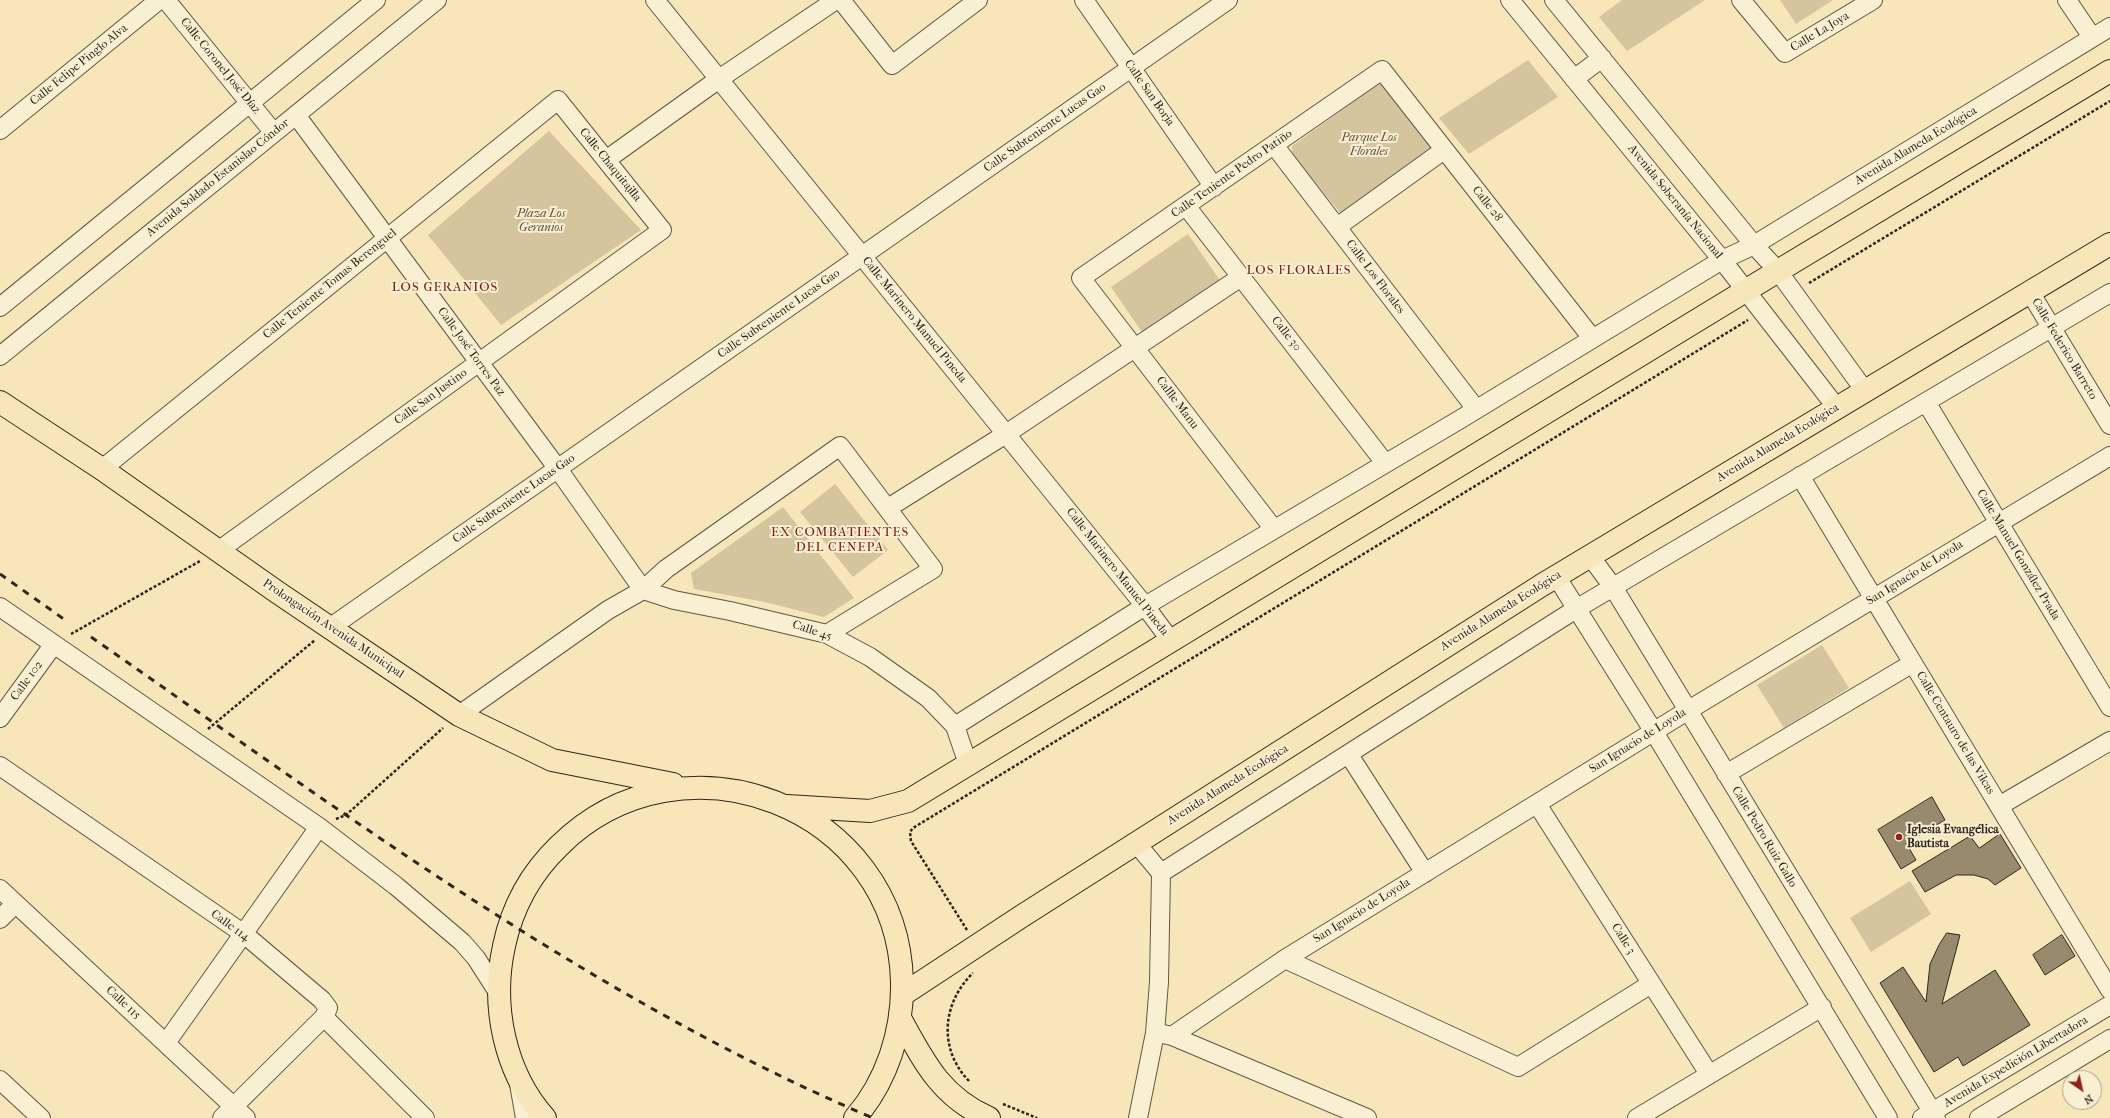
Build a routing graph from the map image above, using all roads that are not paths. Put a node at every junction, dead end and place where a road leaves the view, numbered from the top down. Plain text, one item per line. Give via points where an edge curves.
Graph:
1 (159, 0) edge
2 (166, 0) edge
3 (376, 0) edge
4 (437, 0) edge
5 (655, 0) edge
6 (836, 0) edge
7 (841, 0) edge
8 (978, 0) edge
9 (1084, 0) edge
10 (1228, 0) edge
11 (1510, 0) edge
12 (1554, 0) edge
13 (1741, 0) edge
14 (1873, 0) edge
15 (2067, 0) edge
16 (2110, 26) edge
17 (2092, 37) junction
18 (1602, 58) junction
19 (1131, 68) junction
20 (1382, 70) joint
21 (2110, 71) edge
22 (718, 78) junction
23 (1574, 79) junction
24 (558, 100) joint
25 (250, 103) junction
26 (296, 115) junction
27 (0, 130) edge
28 (274, 133) junction
29 (1274, 145) junction
30 (1444, 150) junction
31 (606, 160) junction
32 (1214, 187) junction
33 (1186, 206) junction
34 (1337, 227) junction
35 (662, 230) joint
36 (387, 238) junction
37 (2110, 244) edge
38 (1754, 245) junction
39 (862, 256) junction
40 (1722, 260) junction
41 (1778, 271) junction
42 (1241, 277) junction
43 (1081, 278) joint
44 (1745, 291) junction
45 (2030, 292) junction
46 (2110, 293) edge
47 (0, 307) edge
48 (2051, 328) junction
49 (1592, 338) junction
50 (1135, 348) junction
51 (0, 356) edge
52 (479, 362) junction
53 (1866, 391) junction
54 (0, 402) edge
55 (1926, 402) junction
56 (1837, 408) junction
57 (1476, 409) junction
58 (2110, 426) edge
59 (1006, 434) junction
60 (2110, 456) edge
61 (1385, 463) junction
62 (102, 469) junction
63 (558, 469) junction
64 (1800, 476) junction
65 (888, 508) junction
66 (1998, 522) junction
67 (1273, 528) junction
68 (218, 551) junction
69 (1590, 556) junction
70 (1556, 576) junction
71 (1613, 587) junction
72 (643, 590) junction
73 (1874, 599) junction
74 (1145, 606) junction
75 (0, 607) edge
76 (1576, 609) junction
77 (331, 627) junction
78 (827, 634) junction
79 (1171, 641) junction
80 (54, 644) junction
81 (1913, 664) junction
82 (2110, 707) edge
83 (1687, 711) junction
84 (459, 715) junction
85 (0, 718) edge
86 (955, 726) junction
87 (1654, 732) junction
88 (2110, 741) edge
89 (1349, 755) junction
90 (968, 764) junction
91 (0, 766) edge
92 (1726, 774) junction
93 (696, 787) junction
94 (1537, 804) junction
95 (787, 806) junction
96 (1999, 806) junction
97 (319, 827) junction
98 (1136, 843) junction
99 (1161, 873) junction
100 (1425, 873) junction
101 (0, 889) edge
102 (15, 904) junction
103 (0, 919) edge
104 (244, 934) junction
105 (1285, 959) junction
106 (1651, 984) junction
107 (2110, 990) edge
108 (499, 994) junction
109 (902, 994) junction
110 (2110, 1005) edge
111 (1822, 1007) junction
112 (324, 1018) junction
113 (900, 1018) junction
114 (1155, 1033) junction
115 (1172, 1036) junction
116 (2110, 1039) edge
117 (166, 1043) junction
118 (517, 1074) junction
119 (1709, 1074) junction
120 (0, 1080) edge
121 (992, 1109) edge
122 (234, 1114) edge
123 (1930, 1116) edge
124 (1364, 1117) edge
125 (41, 1118) edge
126 (425, 1118) edge
127 (525, 1118) edge
128 (545, 1118) edge
129 (855, 1118) edge
130 (1138, 1118) edge
131 (1637, 1118) edge
132 (1888, 1118) edge
133 (1979, 1118) edge

1 - 27 street, Calle Felipe Pinglo Alva
2 - 25 street, Calle Coronel José Díaz
3 - 25 street
4 - 26 street, Avenida Soldado Estanislao Cóndor
5 - 22 street, Calle Marinero Manuel Pineda
6 - 22 street
7 - 8 street via 892,65
9 - 19 street, Calle San Borja
10 - 19 street, Calle Subteniente Lucas Gao
11 - 23 street, Avenida Soberanía Nacional
12 - 18 street
13 - 14 street, Calle La Joya via 1785,53
15 - 17 street
16 - 17 street, Avenida Alameda Ecológica
17 - 38 street, Avenida Alameda Ecológica
18 - 23 street
18 - 38 street
19 - 32 street, Calle San Borja
19 - 39 street, Calle Subteniente Lucas Gao
20 - 29 street, Calle Teniente Pedro Patiño
20 - 30 street, Calle 28
21 - 41 main road
22 - 31 street
22 - 39 street, Calle Marinero Manuel Pineda
23 - 40 street, Avenida Soberanía Nacional
24 - 31 street, Calle Chaquitajlla
24 - 36 street, Calle Teniente Tomas Berenguel
25 - 28 street, Calle Coronel José Díaz
25 - 47 street
26 - 28 street, Avenida Soldado Estanislao Cóndor
26 - 36 street, Calle José Torres Paz
28 - 51 street, Avenida Soldado Estanislao Cóndor
29 - 32 street, Calle Teniente Pedro Patiño
29 - 34 street, Calle Los Florales
30 - 34 street
30 - 49 street, Calle 28
31 - 35 street, Calle Chaquitajlla
32 - 33 street, Calle Teniente Pedro Patiño
33 - 42 street, Calle 30
33 - 43 street, Calle Teniente Pedro Patiño
34 - 57 street, Calle Los Florales
35 - 52 street, Calle San Justino
36 - 52 street, Calle José Torres Paz
36 - 62 street, Calle Teniente Tomas Berenguel
37 - 45 main road, Avenida Alameda Ecológica
38 - 40 street, Avenida Alameda Ecológica
38 - 41 street
39 - 59 street, Calle Marinero Manuel Pineda
39 - 63 street, Calle Subteniente Lucas Gao
40 - 44 street, Avenida Soberanía Nacional
40 - 49 street, Avenida Alameda Ecológica
41 - 44 main road
41 - 53 street
42 - 50 street
42 - 61 street, Calle 30
43 - 50 street, Callle Manu
44 - 56 street, Avenida Soberanía Nacional
44 - 79 main road
45 - 48 street, Calle Federico Barreto
45 - 53 main road, Avenida Alameda Ecológica
46 - 48 street
48 - 55 street
48 - 58 street, Calle Federico Barreto
49 - 57 street, Avenida Alameda Ecológica
50 - 59 street
50 - 67 street, Callle Manu
52 - 63 street, Calle José Torres Paz
52 - 68 street, Calle San Justino
53 - 56 main road, Avenida Alameda Ecológica
54 - 62 main road, Prolongación Avenida Municipal
55 - 64 street
55 - 66 street, Calle Manuel González Prada
56 - 69 main road, Avenida Alameda Ecológica
57 - 61 street, Avenida Alameda Ecológica
59 - 65 street
59 - 74 street, Calle Marinero Manuel Pineda
60 - 66 street, San Ignacio de Loyola
61 - 67 street, Avenida Alameda Ecológica
62 - 68 main road, Prolongación Avenida Municipal
63 - 72 street, Calle José Torres Paz
63 - 77 street, Calle Subteniente Lucas Gao
64 - 71 street
64 - 73 street, Calle Centauro de las Vilcas
65 - 72 street via 840,446 666,569
65 - 78 street via 933,569
66 - 73 street, San Ignacio de Loyola
66 - 82 street, Calle Manuel González Prada
67 - 74 street, Avenida Alameda Ecológica
68 - 77 main road, Prolongación Avenida Municipal
69 - 70 main road, Avenida Alameda Ecológica
69 - 71 street, Calle Pedro Ruiz Gallo
70 - 76 street
70 - 98 main road, Avenida Alameda Ecológica
71 - 76 street
71 - 83 street, Calle Pedro Ruiz Gallo
72 - 78 street, Calle 45 via 674,600 730,610
72 - 84 street via 608,610
73 - 81 street, Calle Centauro de las Vilcas
73 - 83 street, San Ignacio de Loyola
74 - 79 street, Calle Marinero Manuel Pineda
74 - 86 street, Avenida Alameda Ecológica
75 - 80 street, Prolongación Avenida Municipal
76 - 87 street
76 - 89 street
77 - 84 main road, Prolongación Avenida Municipal
78 - 86 street, Calle 45 via 870,657 928,698
79 - 90 main road
80 - 85 street, Calle 102
80 - 97 street, Prolongación Avenida Municipal
81 - 92 street
81 - 96 street, Calle Centauro de las Vilcas
83 - 87 street, San Ignacio de Loyola
83 - 92 street, Calle Pedro Ruiz Gallo
84 - 93 main road, Prolongación Avenida Municipal via 552,760 650,781
86 - 90 street
87 - 94 street, San Ignacio de Loyola
87 - 111 street
88 - 96 street
89 - 99 street
89 - 100 street
90 - 95 main road via 908,801 870,811
91 - 104 street, Calle 114
92 - 123 street, Calle Pedro Ruiz Gallo
93 - 95 main road, Prolongación Avenida Municipal via 742,791
93 - 108 main road, Prolongación Avenida Municipal via 649,794 627,801 586,823 550,854 513,914 501,959
94 - 100 street, San Ignacio de Loyola
94 - 106 street, Calle 3
95 - 109 main road, Prolongación Avenida Municipal via 808,817 844,846 873,883 890,918 899,948
96 - 107 street, Calle Centauro de las Vilcas
97 - 104 street
97 - 108 street, Prolongación Avenida Municipal via 450,930 476,958
98 - 99 street
98 - 109 main road, Avenida Alameda Ecológica
99 - 114 street via 1159,982
100 - 105 street, San Ignacio de Loyola
101 - 102 street, Calle 115
102 - 103 street
102 - 117 street, Calle 115
104 - 112 street, Calle 114 via 322,1000 328,1008
104 - 117 street
105 - 106 street via 1518,1067
105 - 115 street, San Ignacio de Loyola
106 - 119 street, Calle 3
108 - 118 main road, Prolongación Avenida Municipal via 502,1029
109 - 113 main road, Prolongación Avenida Municipal
110 - 123 street, Avenida Expedición Libertadora
111 - 119 street
111 - 132 street
112 - 122 street
112 - 126 street
113 - 121 main road via 939,1082 962,1105
113 - 129 main road, Prolongación Avenida Municipal via 888,1063 878,1084
114 - 115 street
114 - 130 street
115 - 124 street
116 - 133 street
117 - 122 street, Calle 115
118 - 127 street
118 - 128 main road, Prolongación Avenida Municipal
119 - 131 street
120 - 125 street

